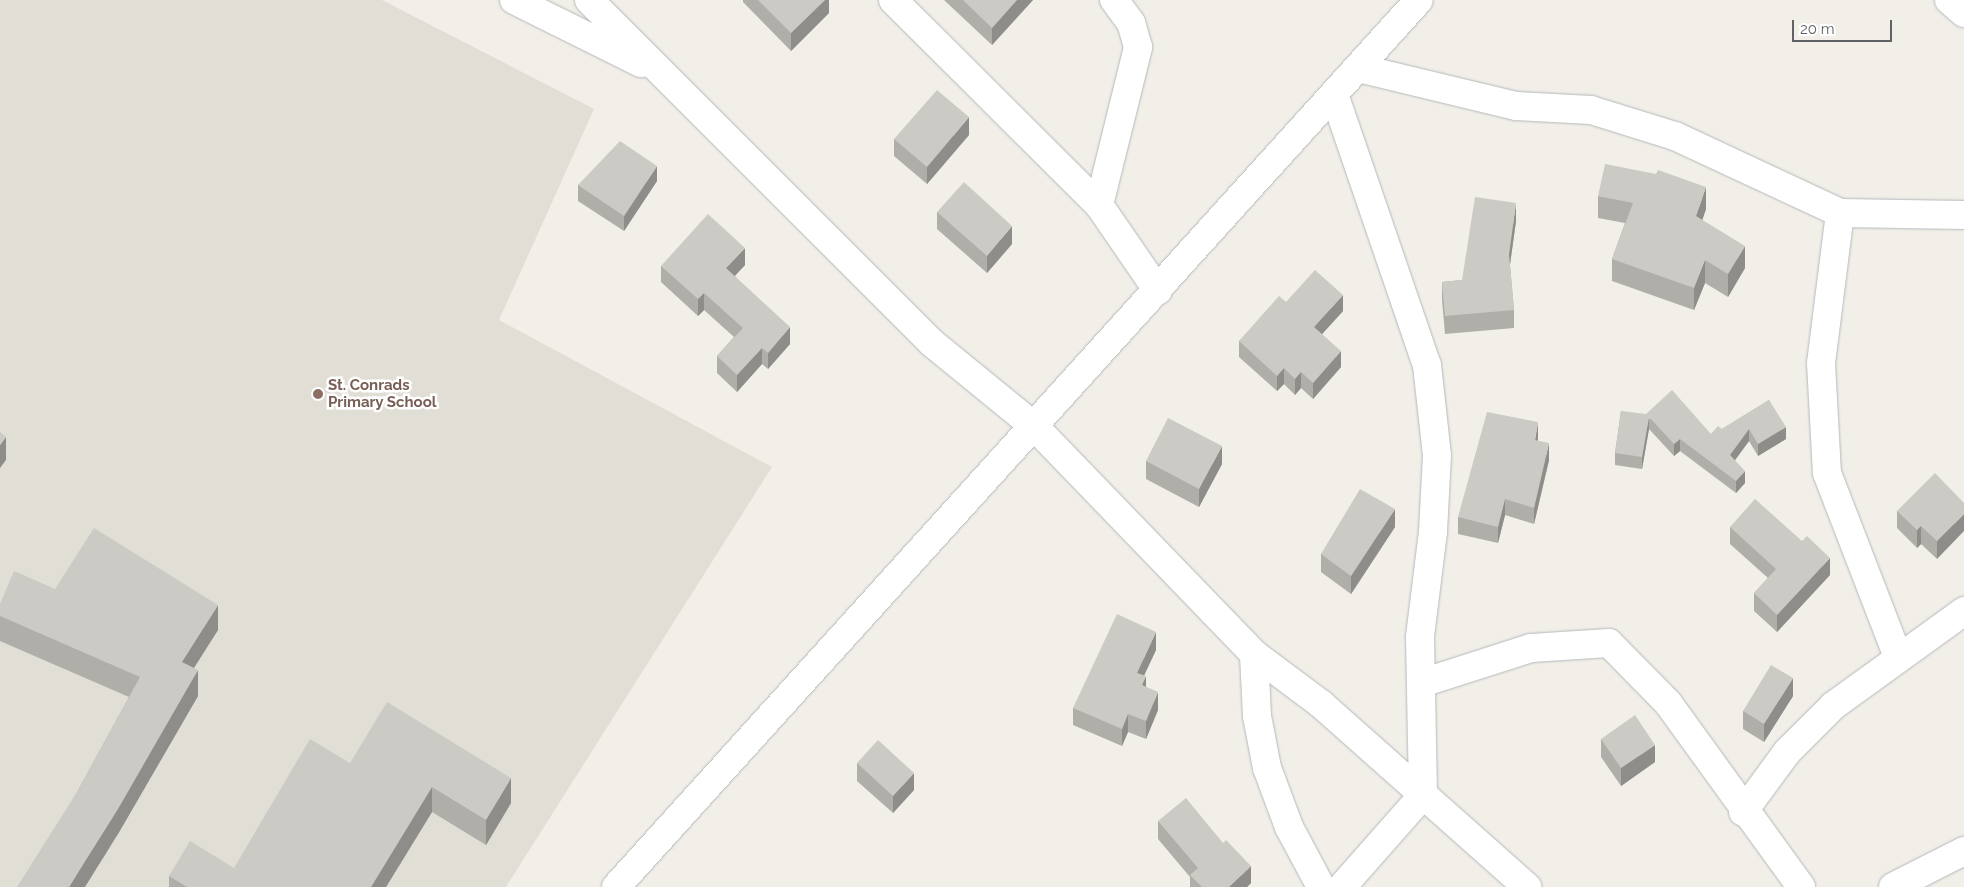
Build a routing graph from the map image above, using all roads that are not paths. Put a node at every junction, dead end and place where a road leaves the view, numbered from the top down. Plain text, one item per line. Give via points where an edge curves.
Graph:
1 (514, 0) edge
2 (589, 0) edge
3 (893, 0) edge
4 (1114, 0) edge
5 (1419, 0) edge
6 (1949, 0) edge
7 (1964, 13) edge
8 (1358, 68) junction
9 (660, 72) junction
10 (1334, 94) junction
11 (1099, 205) junction
12 (1840, 213) junction
13 (1964, 215) edge
14 (1158, 291) junction
15 (1035, 427) junction
16 (1964, 611) edge
17 (1254, 654) junction
18 (1898, 657) junction
19 (1422, 683) junction
20 (1423, 795) junction
21 (1743, 812) junction
22 (1964, 851) edge
23 (616, 887) edge
24 (1321, 887) edge
25 (1342, 887) edge
26 (1527, 887) edge
27 (1801, 887) edge
28 (1893, 887) edge

1 - 9 street
2 - 9 street
3 - 11 street
4 - 11 street via 1131,23 1138,47
5 - 8 street
6 - 7 street
8 - 10 street
8 - 12 street via 1516,106 1591,110 1675,136
9 - 15 street via 932,343
10 - 14 street
10 - 19 street via 1427,365 1437,455 1434,532 1420,637
11 - 14 street
12 - 13 street
12 - 18 street via 1821,363 1828,473
14 - 15 street
15 - 17 street
15 - 23 street
16 - 18 street
17 - 20 street via 1322,704
17 - 24 street via 1257,716 1268,768 1289,827
18 - 21 street via 1833,706 1787,752
19 - 20 street
19 - 21 street via 1531,648 1609,643 1668,703
20 - 25 street
20 - 26 street
21 - 27 street
22 - 28 street

